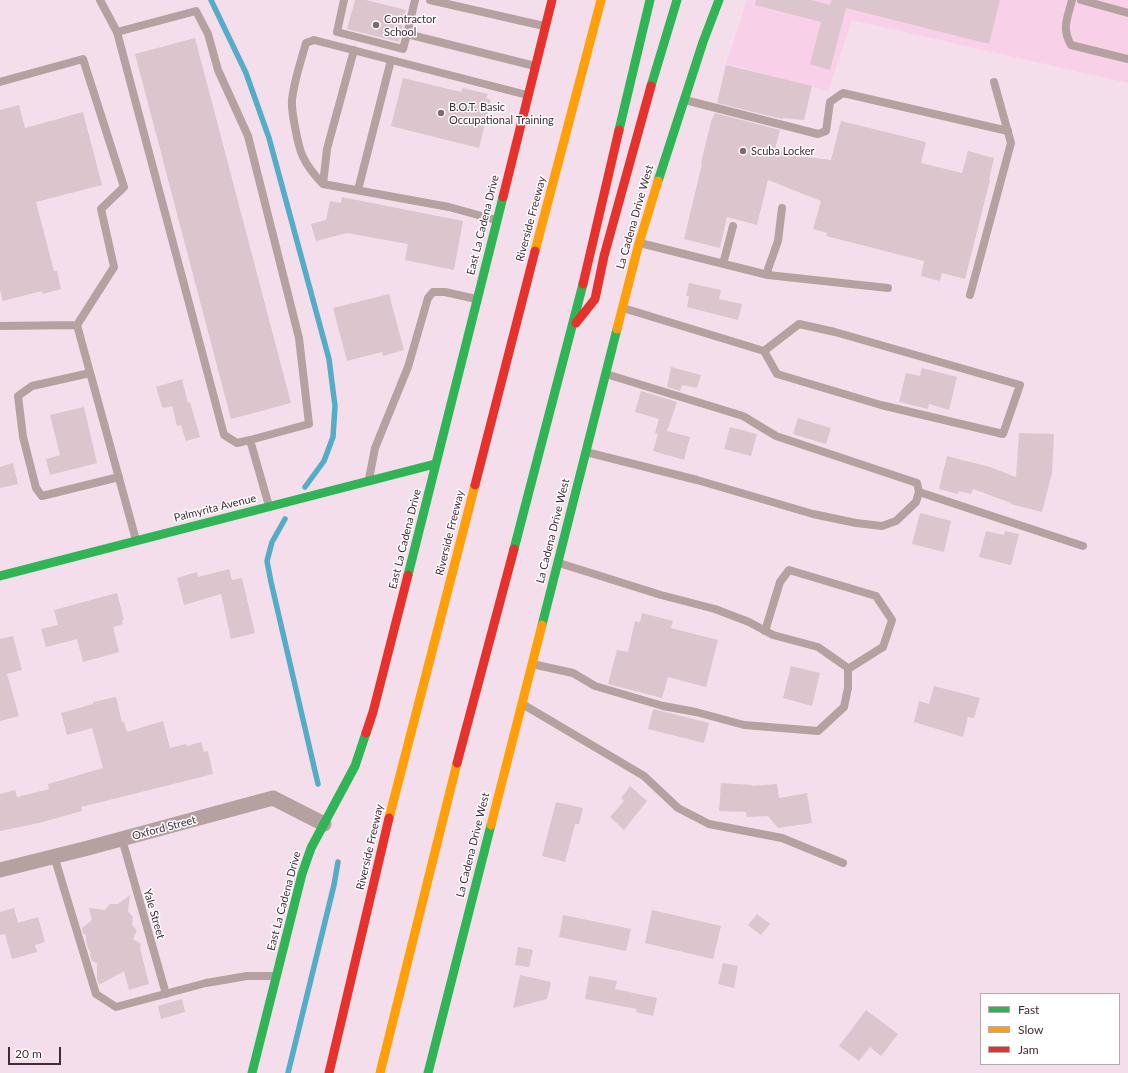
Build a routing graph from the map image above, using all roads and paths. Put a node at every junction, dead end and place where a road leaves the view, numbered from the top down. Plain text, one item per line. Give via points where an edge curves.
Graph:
1 (100, 0) edge
2 (344, 0) edge
3 (415, 0) edge
4 (430, 0) edge
5 (552, 0) edge
6 (602, 0) edge
7 (650, 0) edge
8 (677, 0) edge
9 (719, 0) edge
10 (1072, 0) edge
11 (1081, 0) edge
12 (1128, 13) edge
13 (545, 27) junction
14 (117, 32) junction
15 (407, 34) junction
16 (354, 50) junction
17 (1128, 59) edge
18 (390, 60) junction
19 (535, 66) junction
20 (0, 82) edge
21 (994, 82) dead end
22 (528, 95) junction
23 (684, 100) junction
24 (1008, 131) junction
25 (323, 184) junction
26 (358, 190) junction
27 (782, 208) dead end
28 (497, 220) junction
29 (733, 226) dead end
30 (639, 243) junction
31 (723, 264) junction
32 (768, 275) junction
33 (888, 288) dead end
34 (970, 295) dead end
35 (477, 299) junction
36 (622, 308) junction
37 (77, 325) junction
38 (0, 326) edge
39 (572, 328) junction
40 (764, 350) junction
41 (90, 373) junction
42 (605, 374) junction
43 (250, 440) junction
44 (586, 451) junction
45 (435, 464) junction
46 (119, 477) junction
47 (369, 481) junction
48 (919, 492) junction
49 (269, 507) junction
50 (136, 540) junction
51 (1083, 546) dead end
52 (557, 563) junction
53 (0, 576) edge
54 (766, 631) junction
55 (532, 664) junction
56 (848, 670) junction
57 (522, 703) junction
58 (324, 824) junction
59 (122, 839) junction
60 (54, 856) junction
61 (843, 863) dead end
62 (0, 870) edge
63 (276, 976) junction
64 (166, 994) junction
65 (252, 1073) edge
66 (329, 1073) edge
67 (380, 1073) edge
68 (428, 1073) edge

1 - 14 lane
2 - 15 lane via 337,32 403,49
3 - 15 lane
4 - 13 lane
5 - 13 main road, East La Cadena Drive
6 - 66 main road, Riverside Freeway via 393,802
7 - 39 main road
8 - 39 main road via 604,256 595,299
9 - 23 main road, La Cadena Drive West
10 - 17 lane via 1065,25 1066,36 1071,45
11 - 12 lane
13 - 19 main road, East La Cadena Drive
14 - 43 lane via 224,435 237,443
14 - 43 lane via 196,11 208,34 218,70 248,136 299,338 309,424
15 - 19 lane
16 - 18 lane
16 - 25 lane via 327,149
16 - 25 lane via 314,40 306,43 293,94 294,122 302,156 312,173
18 - 22 lane
18 - 26 lane
19 - 22 main road, East La Cadena Drive
20 - 37 lane via 83,59 124,186 101,209 114,267
21 - 24 lane
22 - 28 main road, East La Cadena Drive
23 - 24 lane via 818,134 826,131 830,102 843,93
23 - 30 main road, La Cadena Drive West
24 - 34 lane via 1011,143
25 - 26 lane
26 - 28 lane via 449,207
27 - 32 lane via 778,241
28 - 35 main road, East La Cadena Drive
29 - 31 lane
30 - 31 lane
30 - 36 main road, La Cadena Drive West
31 - 32 lane
32 - 33 lane
35 - 45 main road, East La Cadena Drive
35 - 47 lane via 445,292 433,292 428,298 408,367 375,448
36 - 40 lane
36 - 42 main road, La Cadena Drive West
37 - 38 lane
37 - 41 lane
39 - 67 main road via 444,814
40 - 40 lane via 777,374 881,405 1003,434 1020,385 800,324
41 - 46 lane
41 - 46 lane via 32,386 18,396 23,437 36,488 42,496
42 - 44 main road, La Cadena Drive West
42 - 48 lane via 743,416 776,436 918,483
43 - 49 lane
44 - 48 lane via 812,514 856,523 882,526 896,521 916,502
44 - 52 main road, La Cadena Drive West
45 - 47 main road, Palmyrita Avenue
45 - 58 main road, East La Cadena Drive via 373,712 355,766
46 - 50 lane
47 - 49 main road, Palmyrita Avenue
48 - 51 lane
49 - 50 main road, Palmyrita Avenue
50 - 53 main road, Palmyrita Avenue
52 - 54 lane via 715,609
52 - 55 main road, La Cadena Drive West
54 - 56 lane via 772,635 818,647
54 - 56 lane via 780,582 789,570 876,596 892,620 883,648
55 - 56 lane via 573,673 594,686 663,706 744,725 818,731 844,707
55 - 57 main road, La Cadena Drive West
57 - 61 lane via 644,776 678,808 709,824 782,838
57 - 68 main road, La Cadena Drive West
58 - 59 street, Oxford Street via 273,798
58 - 63 main road, East La Cadena Drive via 311,848 302,874
59 - 60 street, Oxford Street
59 - 64 lane, Yale Street
60 - 62 street, Oxford Street
60 - 64 lane via 96,994 116,1007
63 - 64 lane via 247,976
63 - 65 main road, East La Cadena Drive

